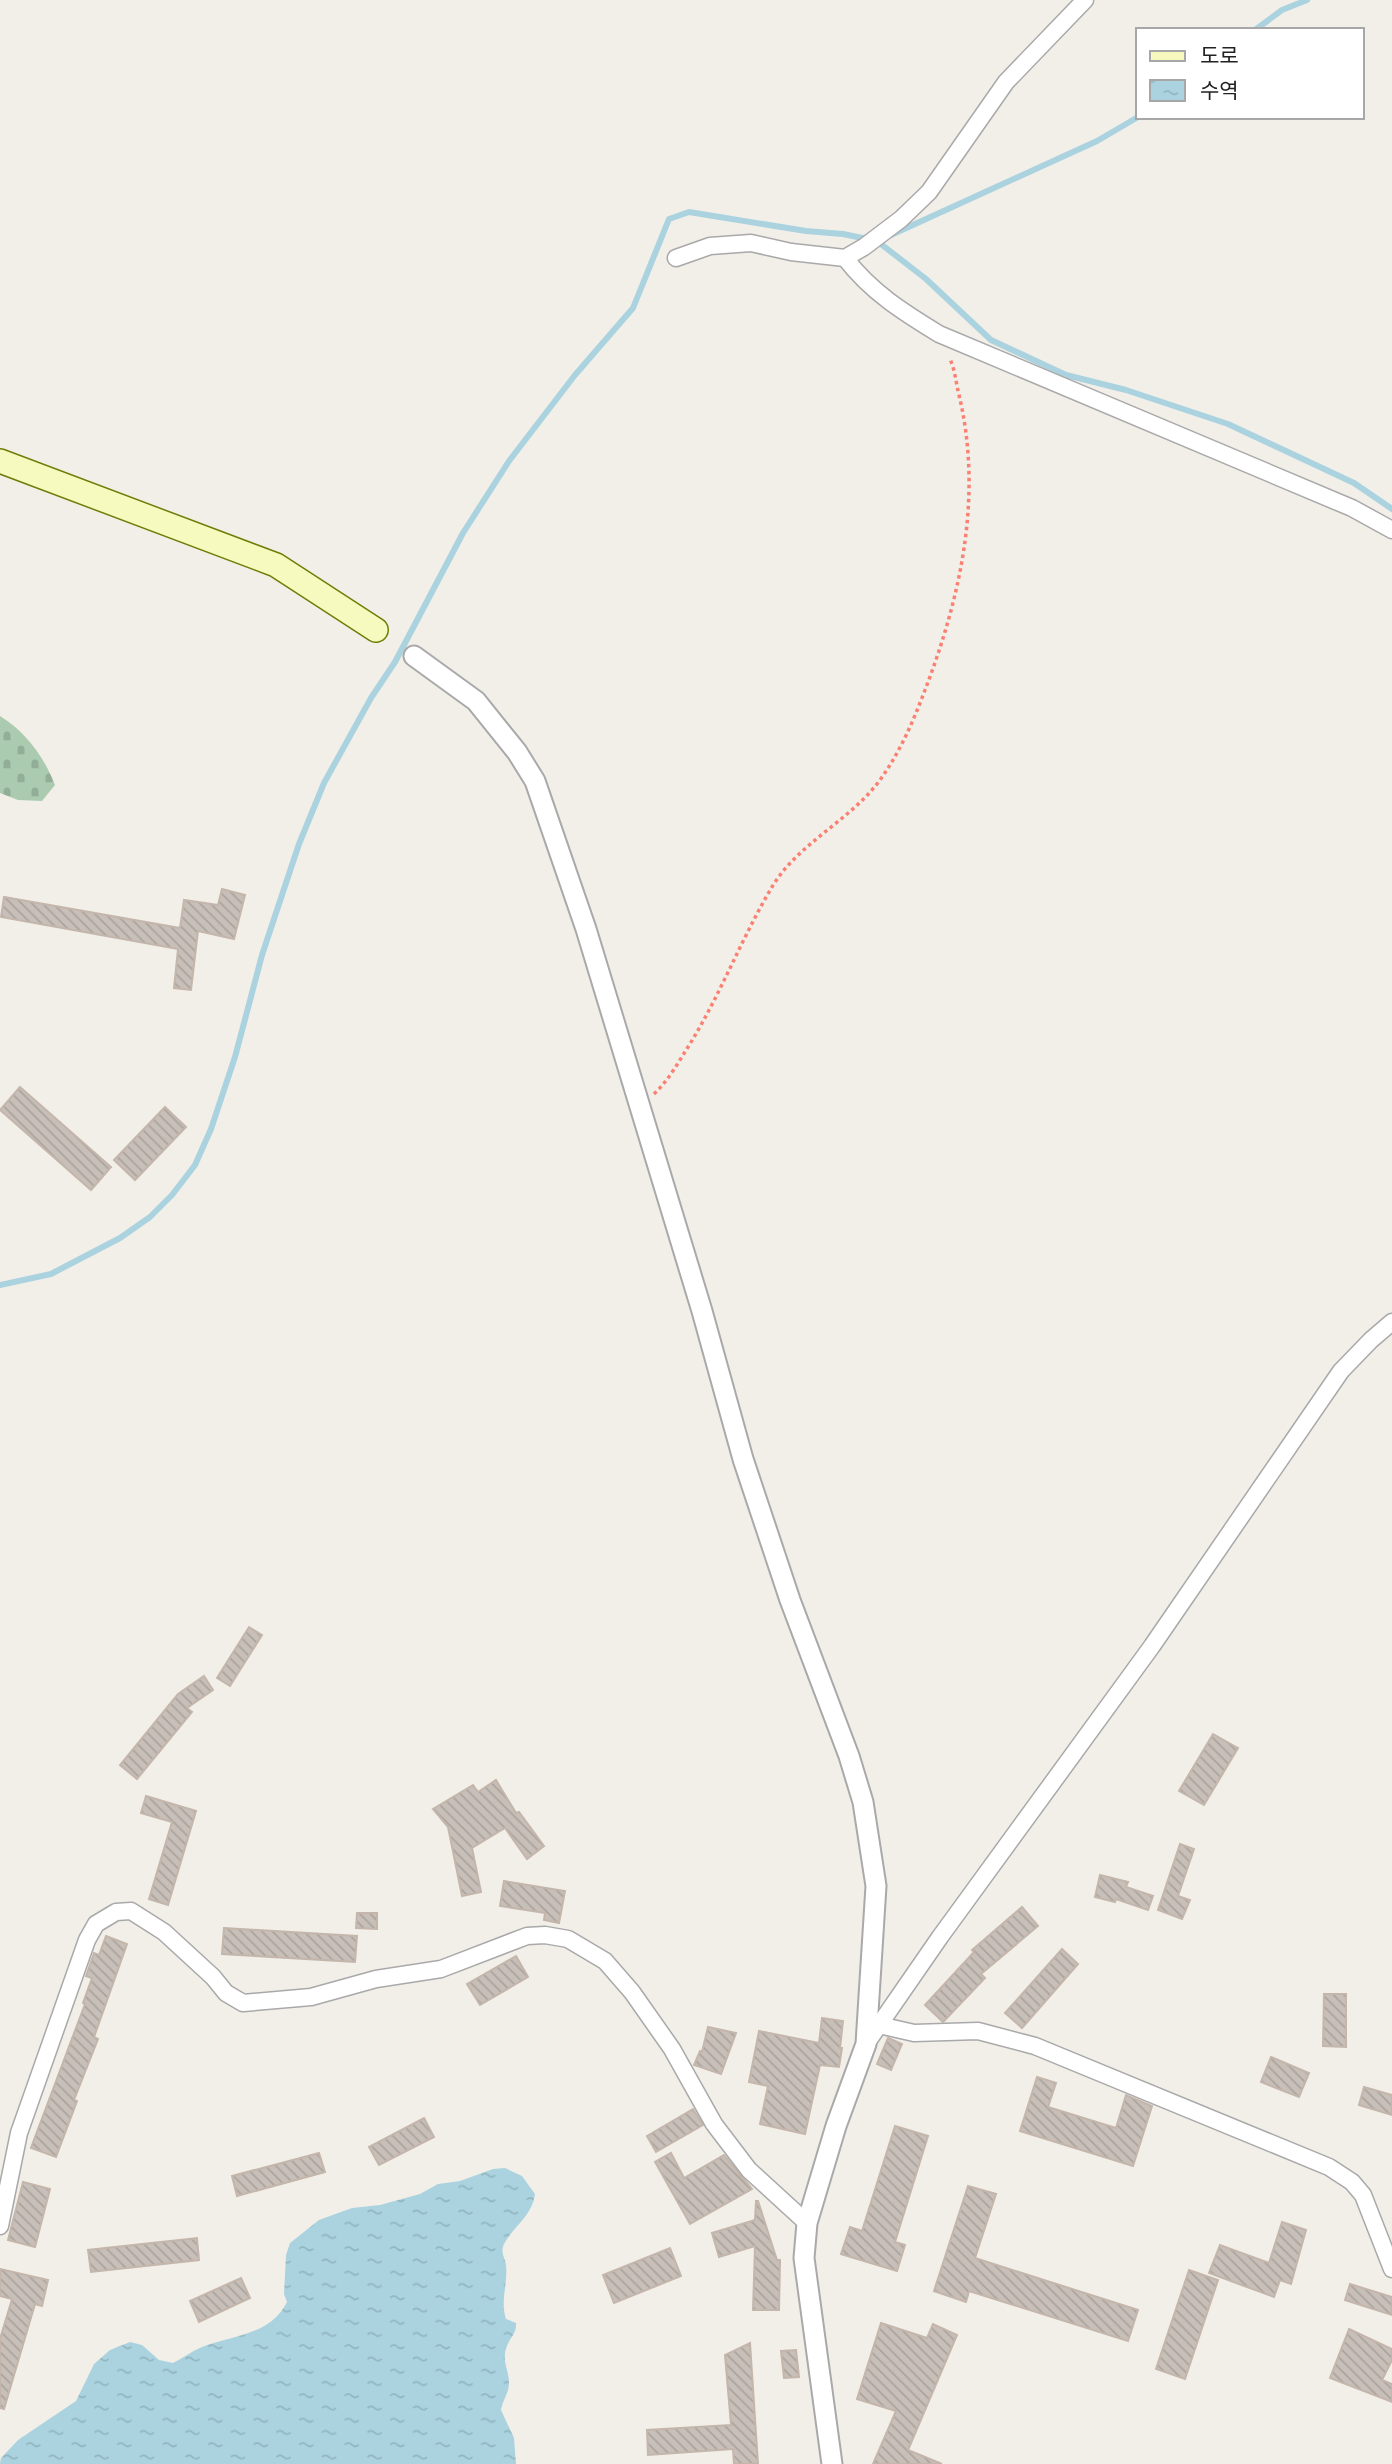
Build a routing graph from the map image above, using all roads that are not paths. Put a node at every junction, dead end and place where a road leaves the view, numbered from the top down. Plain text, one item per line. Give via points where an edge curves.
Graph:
1 (1085, 0) edge
2 (676, 258) dead end
3 (845, 258) junction
4 (0, 461) edge
5 (1392, 530) edge
6 (376, 630) dead end
7 (414, 656) dead end
8 (1392, 1322) edge
9 (879, 2025) junction
10 (866, 2045) junction
11 (807, 2223) junction
12 (0, 2226) edge
13 (1392, 2269) edge
14 (832, 2464) edge

1 - 3 street via 1006,82 929,192 901,219
2 - 3 street via 710,246 751,243
3 - 5 street via 891,305 939,334 1352,508
4 - 6 main road via 276,565
7 - 10 street via 476,701 517,752 535,781 586,929 743,1459 863,1802 876,1886
8 - 9 street via 1341,1371 1152,1646
9 - 10 street
9 - 13 street via 914,2033 978,2031 1035,2046 1329,2167 1363,2195
10 - 11 street
11 - 12 street via 749,2170 714,2124 672,2049 632,1992 605,1961 568,1939 527,1936 441,1969 376,1979 311,1997 243,2003 226,1993 164,1932 131,1911 116,1912 96,1924 87,1940 19,2133
11 - 14 street via 804,2258

